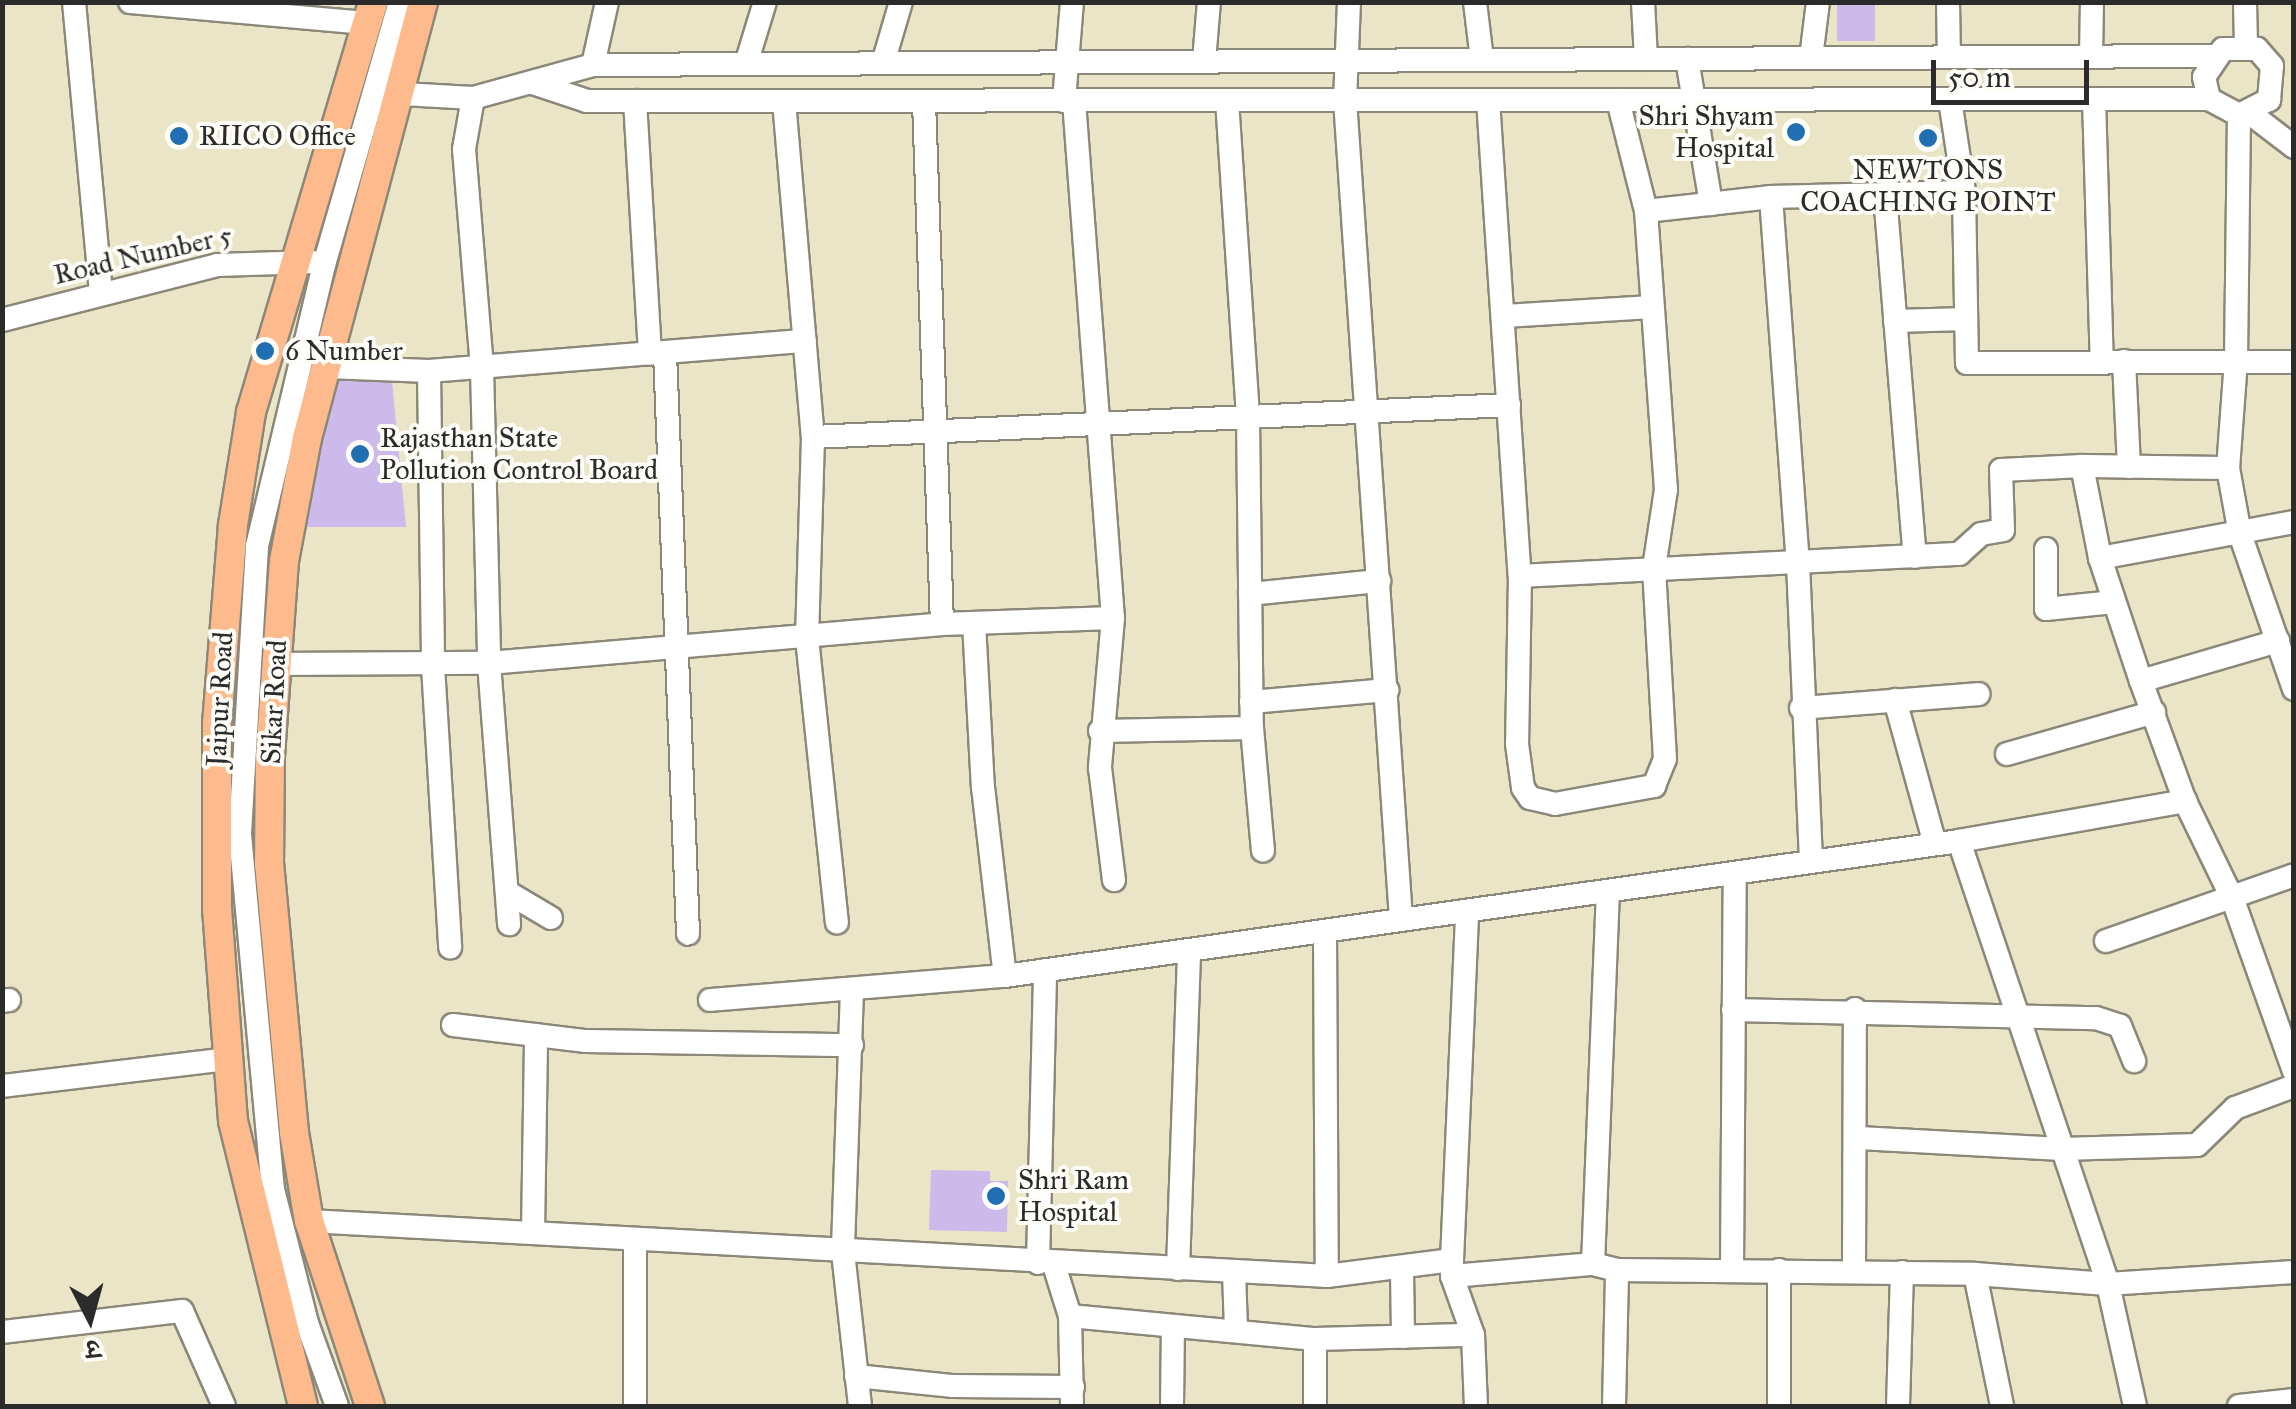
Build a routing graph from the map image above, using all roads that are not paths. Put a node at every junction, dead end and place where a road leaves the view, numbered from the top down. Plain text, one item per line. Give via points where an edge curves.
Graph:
1 (74, 2) edge
2 (130, 2) edge
3 (400, 2) edge
4 (423, 2) edge
5 (607, 2) edge
6 (765, 2) edge
7 (901, 2) edge
8 (1072, 2) edge
9 (1209, 2) edge
10 (1349, 2) edge
11 (1475, 2) edge
12 (1643, 2) edge
13 (1818, 2) edge
14 (1948, 2) edge
15 (2092, 2) edge
16 (2246, 2) edge
17 (370, 12) edge
18 (2246, 46) junction
19 (2214, 56) junction
20 (1949, 57) junction
21 (2090, 57) junction
22 (1811, 58) junction
23 (1646, 59) junction
24 (1687, 59) junction
25 (1482, 60) junction
26 (1204, 61) junction
27 (1347, 61) junction
28 (1066, 62) junction
29 (884, 63) junction
30 (594, 64) junction
31 (746, 64) junction
32 (778, 64) junction
33 (2281, 79) edge
34 (532, 82) junction
35 (403, 94) junction
36 (473, 98) junction
37 (2210, 99) junction
38 (924, 100) junction
39 (1069, 100) junction
40 (1227, 100) junction
41 (1345, 100) junction
42 (1488, 100) junction
43 (1618, 100) junction
44 (1691, 100) junction
45 (1950, 100) junction
46 (2094, 100) junction
47 (636, 101) junction
48 (780, 101) junction
49 (2294, 104) edge
50 (2245, 115) junction
51 (2294, 147) edge
52 (1964, 192) junction
53 (1885, 194) junction
54 (1771, 197) junction
55 (1711, 204) junction
56 (1646, 211) junction
57 (296, 258) junction
58 (324, 265) junction
59 (355, 273) junction
60 (101, 292) junction
61 (1649, 307) junction
62 (1503, 316) junction
63 (1966, 319) junction
64 (2, 320) edge
65 (1895, 320) junction
66 (806, 341) junction
67 (658, 353) junction
68 (2236, 360) junction
69 (2113, 361) junction
70 (2294, 362) edge
71 (327, 367) junction
72 (482, 367) junction
73 (428, 370) junction
74 (1509, 406) junction
75 (1367, 409) junction
76 (1248, 418) junction
77 (1102, 422) junction
78 (936, 430) junction
79 (813, 437) junction
80 (2082, 466) junction
81 (2128, 467) junction
82 (2228, 468) junction
83 (2294, 522) edge
84 (2240, 534) junction
85 (2046, 549) dead end
86 (1915, 557) junction
87 (2100, 558) junction
88 (1798, 563) junction
89 (1654, 568) junction
90 (1520, 576) junction
91 (1379, 582) junction
92 (1250, 594) junction
93 (2114, 602) junction
94 (1113, 618) junction
95 (974, 623) junction
96 (942, 624) junction
97 (807, 638) junction
98 (2278, 641) junction
99 (678, 646) junction
100 (489, 663) junction
101 (274, 664) junction
102 (433, 666) junction
103 (2141, 681) junction
104 (2294, 689) edge
105 (1387, 690) junction
106 (1978, 694) dead end
107 (1895, 700) junction
108 (1251, 702) junction
109 (1801, 708) junction
110 (2154, 712) junction
111 (1252, 728) junction
112 (1100, 731) junction
113 (2007, 754) dead end
114 (2186, 801) junction
115 (1960, 841) junction
116 (1935, 844) junction
117 (1263, 851) dead end
118 (1811, 861) junction
119 (1734, 873) junction
120 (2294, 875) edge
121 (1114, 880) dead end
122 (1608, 891) junction
123 (507, 892) junction
124 (2233, 900) junction
125 (1467, 912) junction
126 (551, 918) dead end
127 (1401, 919) junction
128 (836, 922) dead end
129 (509, 924) dead end
130 (1325, 932) junction
131 (688, 934) dead end
132 (2106, 941) dead end
133 (450, 946) dead end
134 (1188, 950) junction
135 (1045, 970) junction
136 (1004, 976) junction
137 (852, 990) junction
138 (710, 1000) dead end
139 (1856, 1009) junction
140 (1733, 1010) junction
141 (2017, 1014) junction
142 (453, 1025) dead end
143 (536, 1035) junction
144 (852, 1046) junction
145 (228, 1058) junction
146 (2134, 1061) dead end
147 (2294, 1071) edge
148 (2, 1086) edge
149 (2294, 1086) edge
150 (1858, 1138) junction
151 (2062, 1149) junction
152 (309, 1221) junction
153 (533, 1233) junction
154 (635, 1239) junction
155 (843, 1252) junction
156 (1046, 1264) junction
157 (1593, 1264) junction
158 (1732, 1267) junction
159 (1452, 1268) junction
160 (1178, 1269) junction
161 (1617, 1270) junction
162 (1779, 1270) junction
163 (1402, 1271) junction
164 (1854, 1271) junction
165 (1234, 1272) junction
166 (1902, 1272) junction
167 (2294, 1272) edge
168 (1975, 1274) junction
169 (1326, 1276) junction
170 (2108, 1284) junction
171 (1070, 1316) junction
172 (1174, 1328) junction
173 (1236, 1330) junction
174 (2, 1332) edge
175 (1473, 1335) junction
176 (1403, 1337) junction
177 (1315, 1338) junction
178 (856, 1376) junction
179 (956, 1396) edge
180 (1072, 1397) edge
181 (2294, 1400) edge
182 (224, 1406) edge
183 (303, 1406) edge
184 (337, 1406) edge
185 (370, 1406) edge
186 (635, 1406) edge
187 (860, 1406) edge
188 (1172, 1406) edge
189 (1315, 1406) edge
190 (1476, 1406) edge
191 (1614, 1406) edge
192 (1779, 1406) edge
193 (1898, 1406) edge
194 (2002, 1406) edge
195 (2135, 1406) edge
196 (2240, 1406) edge

1 - 60 street
2 - 17 street
3 - 58 street
4 - 35 main road, Sikar Road
5 - 30 street
6 - 31 street
7 - 29 street
8 - 28 street
9 - 26 street
10 - 27 street
11 - 25 street
12 - 23 street
13 - 22 street
14 - 20 street
15 - 21 street
16 - 18 street
17 - 57 main road, Jaipur Road
18 - 19 street
18 - 33 street via 2266,57
19 - 21 street
19 - 37 street via 2204,77
20 - 21 street
20 - 22 street
22 - 24 street
23 - 24 street
23 - 25 street
24 - 44 street
25 - 27 street
26 - 27 street
26 - 28 street
27 - 41 street
28 - 29 street
28 - 39 street
29 - 32 street
30 - 31 street
30 - 34 street
31 - 32 street
32 - 48 street
33 - 49 street
33 - 50 street
34 - 36 street
34 - 47 street via 587,101
35 - 36 street
35 - 59 main road, Sikar Road
36 - 72 street via 464,149
37 - 46 street
37 - 50 street
38 - 39 street
38 - 48 street
38 - 78 street
39 - 40 street
39 - 77 street
40 - 41 street
40 - 76 street
41 - 42 street
41 - 75 street
42 - 43 street
42 - 62 street
43 - 44 street
43 - 56 street
44 - 45 street
44 - 55 street
45 - 46 street
45 - 52 street
46 - 69 street
47 - 48 street
47 - 67 street
48 - 66 street
50 - 51 street
50 - 68 street
52 - 53 street
52 - 63 street
53 - 54 street
53 - 65 street
54 - 55 street
54 - 88 street
55 - 56 street
56 - 61 street
57 - 58 street, Road Number 5
57 - 60 street, Road Number 5 via 218,264
57 - 145 main road, Jaipur Road via 251,412 224,620 215,809
58 - 59 street, Road Number 5
58 - 184 street via 257,546 240,833 273,1190 291,1269
59 - 71 main road, Sikar Road
60 - 64 street, Road Number 5
61 - 62 street
61 - 89 street via 1666,490
62 - 74 street
63 - 65 street
63 - 69 street via 1967,363
65 - 86 street
66 - 67 street
66 - 79 street
67 - 72 street
67 - 99 street
68 - 69 street
68 - 70 street
68 - 82 street
69 - 81 street
71 - 73 street
71 - 101 main road, Sikar Road via 284,561
72 - 73 street
72 - 100 street
73 - 102 street
74 - 75 street
74 - 90 street
75 - 76 street
75 - 91 street
76 - 77 street
76 - 92 street
77 - 78 street
77 - 94 street
78 - 79 street
78 - 96 street
79 - 97 street
80 - 81 street
80 - 86 street via 2000,470 2003,530 1981,534 1959,554
80 - 87 street
81 - 82 street
82 - 84 street
83 - 84 street
84 - 87 street
84 - 98 street
85 - 93 street via 2046,609
86 - 88 street
87 - 93 street
88 - 89 street
88 - 109 street
89 - 90 street
89 - 90 street via 1664,774 1654,786 1555,804 1530,798 1523,788 1517,744
91 - 92 street
91 - 105 street
92 - 108 street
93 - 103 street
94 - 95 street
94 - 112 street
95 - 96 street
95 - 136 street
96 - 97 street
97 - 99 street
97 - 128 street
98 - 103 street
98 - 104 street
99 - 100 street
99 - 131 street via 679,820
100 - 102 street
100 - 123 street
101 - 102 street
101 - 152 main road, Sikar Road via 269,865
102 - 133 street
103 - 110 street
105 - 108 street
105 - 127 street
106 - 107 street
107 - 109 street
107 - 116 street
108 - 111 street
109 - 118 street
110 - 113 street
110 - 114 street
111 - 112 street
111 - 117 street
112 - 121 street
114 - 115 street
114 - 124 street
115 - 116 street
115 - 141 street
116 - 118 street
118 - 119 street
119 - 122 street
119 - 140 street
120 - 124 street
122 - 125 street
122 - 157 street
123 - 126 street
123 - 129 street
124 - 132 street
124 - 147 street
125 - 127 street
125 - 159 street
127 - 130 street
130 - 134 street
130 - 169 street
134 - 135 street
134 - 160 street
135 - 136 street
135 - 156 street
136 - 137 street
137 - 138 street
137 - 144 street
139 - 140 street
139 - 141 street
139 - 150 street
140 - 158 street
141 - 146 street via 2110,1020 2120,1026
141 - 151 street
142 - 143 street
143 - 144 street
143 - 153 street
144 - 155 street
145 - 148 street
145 - 183 main road, Jaipur Road via 252,1216
149 - 151 street via 2236,1108 2197,1145
150 - 151 street
150 - 164 street
151 - 170 street
152 - 153 street
152 - 185 main road, Sikar Road
153 - 154 street
154 - 155 street
154 - 186 street
155 - 156 street
155 - 178 street
156 - 160 street
156 - 171 street
157 - 159 street
157 - 161 street
158 - 161 street
158 - 162 street
159 - 163 street
159 - 175 street
160 - 165 street
161 - 191 street
162 - 164 street
162 - 192 street
163 - 169 street
163 - 176 street
164 - 166 street
165 - 169 street
165 - 173 street
166 - 168 street
166 - 193 street
167 - 170 street
168 - 170 street
168 - 194 street
170 - 195 street
171 - 172 street
171 - 180 street
172 - 173 street
172 - 188 street
173 - 177 street
174 - 182 street via 182,1311
175 - 176 street
175 - 190 street
176 - 177 street
177 - 189 street
178 - 179 street
178 - 187 street
179 - 180 street
181 - 196 street

